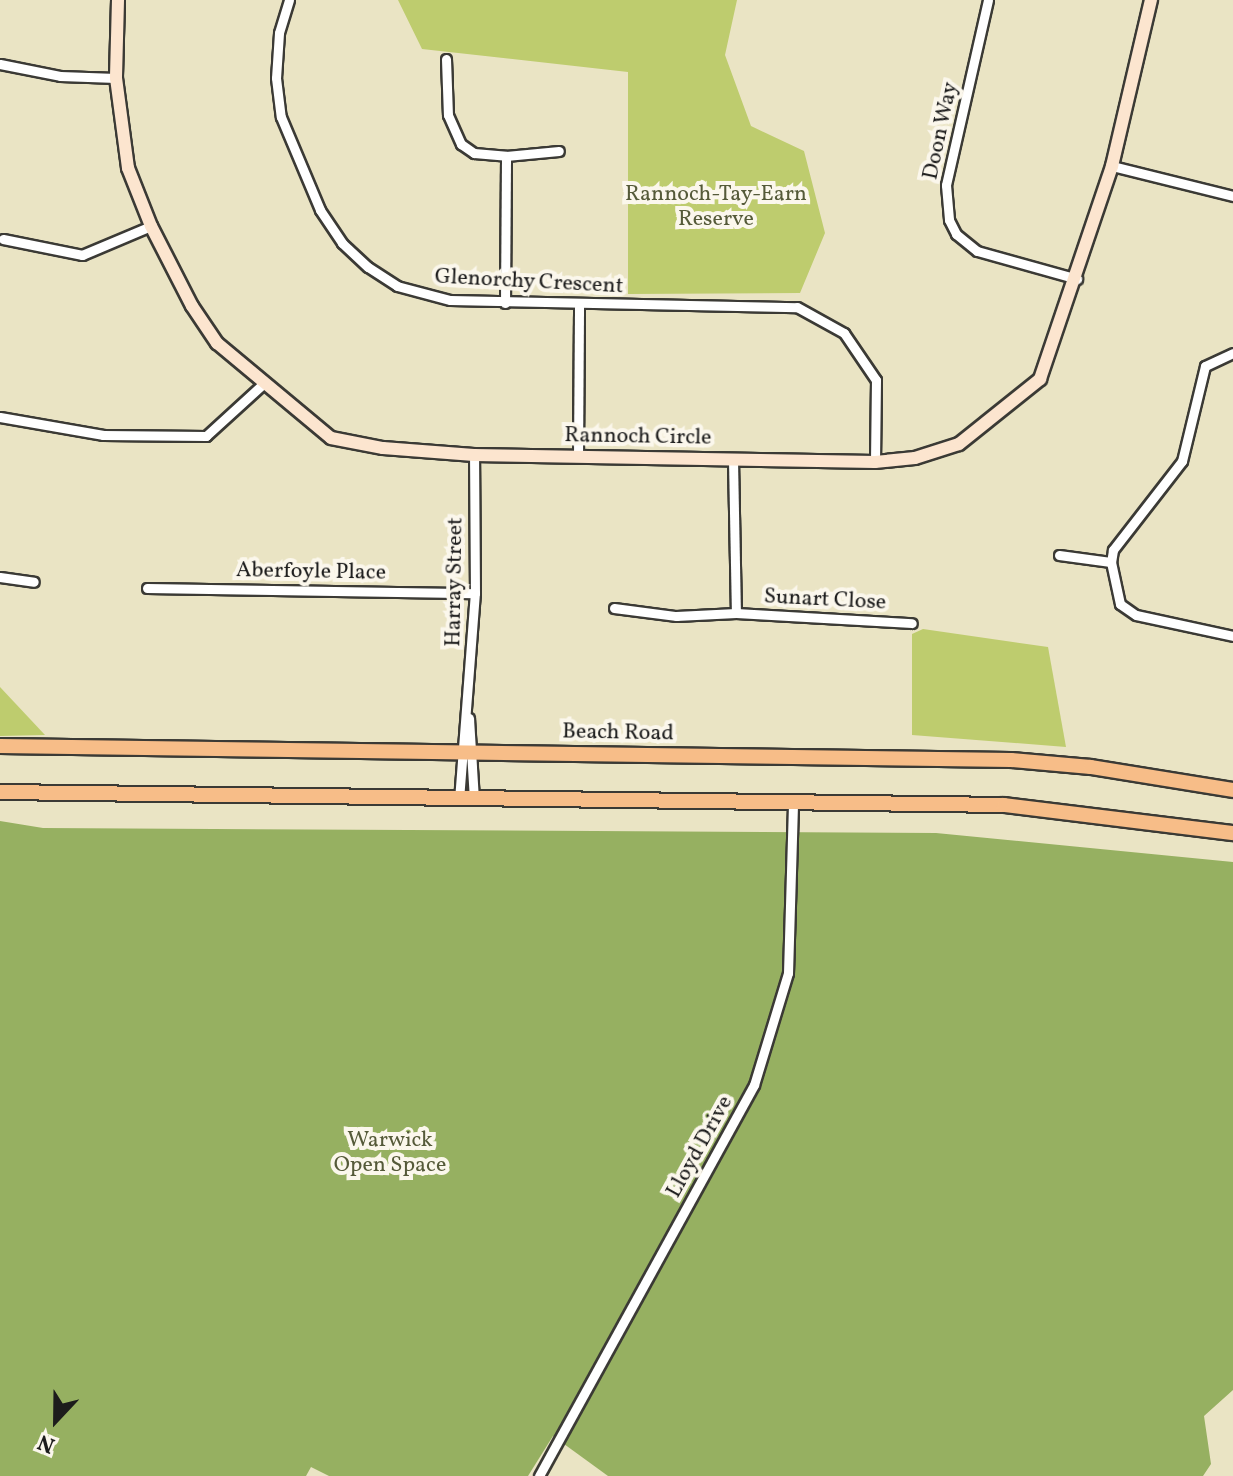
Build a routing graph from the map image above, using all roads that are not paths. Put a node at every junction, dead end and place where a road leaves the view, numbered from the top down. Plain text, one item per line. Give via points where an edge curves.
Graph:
1 (118, 0) edge
2 (289, 0) edge
3 (988, 0) edge
4 (1151, 0) edge
5 (446, 59) dead end
6 (0, 64) edge
7 (116, 78) junction
8 (559, 151) dead end
9 (506, 156) junction
10 (1112, 166) junction
11 (1233, 196) edge
12 (151, 226) junction
13 (3, 239) dead end
14 (1077, 279) junction
15 (505, 303) junction
16 (579, 306) junction
17 (1233, 353) edge
18 (263, 384) junction
19 (0, 417) edge
20 (474, 455) junction
21 (578, 455) junction
22 (733, 460) junction
23 (875, 462) junction
24 (1059, 555) dead end
25 (1111, 562) junction
26 (0, 577) edge
27 (34, 582) dead end
28 (147, 588) dead end
29 (475, 593) junction
30 (614, 608) dead end
31 (736, 613) junction
32 (912, 623) dead end
33 (1233, 636) edge
34 (0, 746) edge
35 (468, 752) junction
36 (0, 786) edge
37 (1233, 790) edge
38 (0, 792) edge
39 (33, 795) junction
40 (467, 800) junction
41 (793, 804) junction
42 (1233, 833) edge
43 (539, 1476) edge

1 - 7 street, Rannoch Circle
2 - 15 street, Glenorchy Crescent via 279,33 276,78 281,117 293,155 331,227 353,255 397,286 450,300
3 - 14 street, Doon Way via 946,185 949,220 956,234 977,251
4 - 10 street, Rannoch Circle
5 - 9 street via 451,132 474,153
6 - 7 street via 60,76
7 - 12 street, Rannoch Circle via 128,168
8 - 9 street
9 - 15 street
10 - 11 street
10 - 14 street, Rannoch Circle
12 - 13 street via 82,255
12 - 18 street, Rannoch Circle via 203,324
14 - 23 street, Rannoch Circle via 1040,379 959,444 915,458
15 - 16 street, Glenorchy Crescent
16 - 21 street
16 - 23 street, Glenorchy Crescent via 797,307 844,333 876,380
17 - 25 street via 1205,366 1182,461 1113,550
18 - 19 street via 219,429 195,437 103,435
18 - 20 street, Rannoch Circle via 331,438
20 - 21 street, Rannoch Circle
20 - 29 street, Harray Street
21 - 22 street, Rannoch Circle
22 - 23 street, Rannoch Circle
22 - 31 street, Sunart Close
24 - 25 street
25 - 33 street via 1120,604 1136,615
26 - 27 street
28 - 29 street, Aberfoyle Place
29 - 35 street, Harray Street
30 - 31 street, Sunart Close via 676,616
31 - 32 street, Sunart Close
34 - 35 main road, Beach Road
35 - 37 main road, Beach Road via 1011,760
35 - 40 street, Harray Street
35 - 40 street, Harray Street
36 - 39 main road
38 - 39 main road
39 - 40 main road
40 - 41 main road
41 - 42 main road via 1004,805
41 - 43 street, Lloyd Drive via 788,973 754,1085

